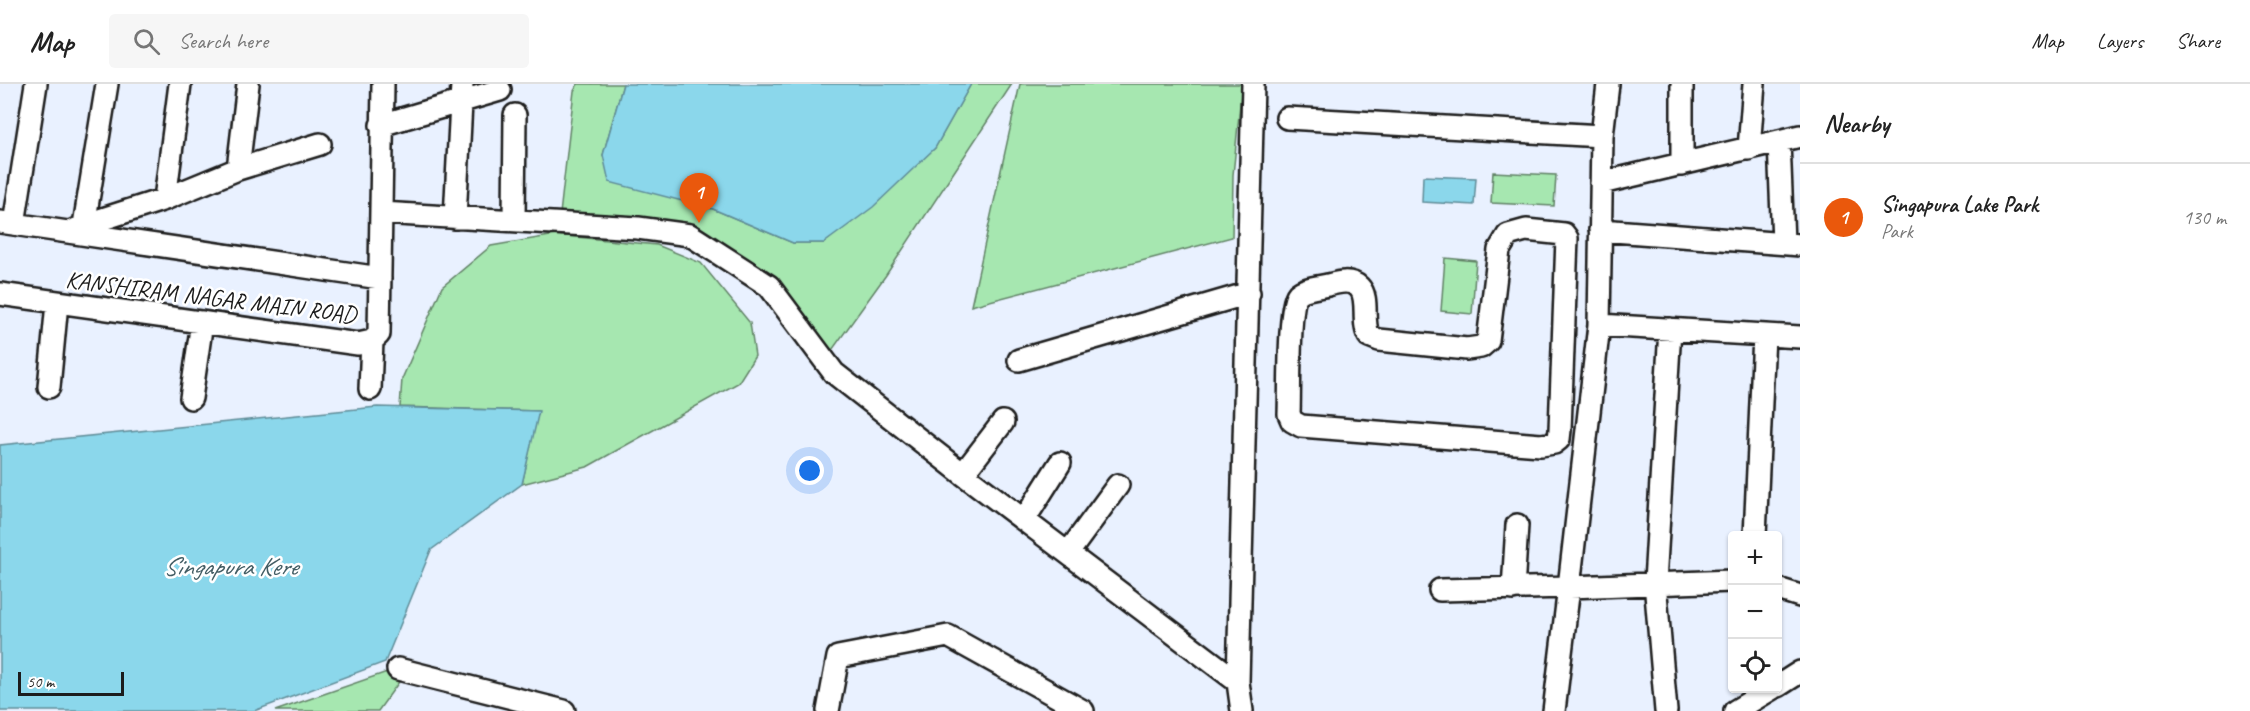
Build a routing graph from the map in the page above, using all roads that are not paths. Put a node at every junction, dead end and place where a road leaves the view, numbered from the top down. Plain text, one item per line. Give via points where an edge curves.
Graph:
1 (36, 84) edge
2 (107, 84) edge
3 (180, 84) edge
4 (248, 84) edge
5 (382, 84) edge
6 (1253, 84) edge
7 (1608, 84) edge
8 (1682, 84) edge
9 (1754, 84) edge
10 (500, 90) dead end
11 (461, 93) edge
12 (515, 115) dead end
13 (1287, 118) dead end
14 (381, 125) junction
15 (1602, 136) junction
16 (1800, 136) edge
17 (1779, 141) junction
18 (320, 144) dead end
19 (1749, 149) junction
20 (1682, 165) junction
21 (238, 169) junction
22 (1601, 183) junction
23 (165, 199) junction
24 (381, 213) junction
25 (455, 218) junction
26 (514, 220) junction
27 (7, 223) edge
28 (77, 229) junction
29 (1600, 230) junction
30 (1792, 244) edge
31 (1566, 274) junction
32 (1599, 274) junction
33 (380, 278) junction
34 (1249, 293) junction
35 (0, 294) edge
36 (1565, 300) junction
37 (1599, 300) junction
38 (57, 303) junction
39 (202, 322) junction
40 (1599, 325) junction
41 (1670, 329) junction
42 (1764, 335) junction
43 (1800, 338) edge
44 (372, 341) junction
45 (1019, 360) dead end
46 (49, 387) dead end
47 (370, 389) dead end
48 (192, 398) dead end
49 (1003, 422) dead end
50 (1060, 463) dead end
51 (963, 474) junction
52 (1118, 485) dead end
53 (1024, 520) junction
54 (1517, 525) dead end
55 (1755, 531) edge
56 (1068, 553) junction
57 (1728, 581) edge
58 (1655, 582) junction
59 (1569, 587) junction
60 (1513, 589) junction
61 (1440, 590) dead end
62 (1782, 590) edge
63 (1800, 596) edge
64 (398, 669) dead end
65 (1800, 672) edge
66 (1238, 682) junction
67 (1782, 683) edge
68 (1765, 693) edge
69 (564, 711) edge
70 (828, 711) edge
71 (1083, 711) edge
72 (1242, 711) edge
73 (1554, 711) edge
74 (1665, 711) edge
75 (1735, 711) edge

1 - 27 street
2 - 28 street
3 - 23 street
4 - 21 street
5 - 14 street, KANSHIRAM NAGAR MAIN ROAD
6 - 34 street
7 - 15 street
8 - 20 street
9 - 19 street
10 - 11 street
11 - 14 street
11 - 25 street
12 - 26 street
13 - 15 street
14 - 24 street, KANSHIRAM NAGAR MAIN ROAD
15 - 22 street
16 - 17 street
17 - 19 street
17 - 30 street
18 - 21 street
19 - 20 street
20 - 22 street
21 - 23 street
22 - 29 street
23 - 28 street
24 - 25 street
24 - 33 street, KANSHIRAM NAGAR MAIN ROAD
25 - 26 street
26 - 51 street via 690,235 769,286 834,373
27 - 28 street
28 - 33 street
29 - 30 street
29 - 32 street
31 - 32 street
31 - 36 street
31 - 36 street via 1564,234 1526,230 1508,235 1499,249 1488,341 1481,347 1467,349 1369,336 1365,328 1365,299 1360,287 1352,283 1342,281 1300,291 1293,306 1289,414 1301,426 1554,443 1560,430
32 - 37 street
33 - 44 street, KANSHIRAM NAGAR MAIN ROAD via 379,334
34 - 45 street
34 - 66 street
35 - 38 street, KANSHIRAM NAGAR MAIN ROAD
36 - 37 street
37 - 40 street
38 - 39 street, KANSHIRAM NAGAR MAIN ROAD
38 - 46 street
39 - 44 street, KANSHIRAM NAGAR MAIN ROAD via 358,344
39 - 48 street
40 - 41 street
40 - 59 street
41 - 42 street
41 - 58 street
42 - 43 street
42 - 55 street
44 - 47 street
49 - 51 street
50 - 53 street
51 - 53 street
52 - 56 street
53 - 56 street
54 - 60 street
56 - 66 street
57 - 58 street
58 - 59 street
58 - 74 street
59 - 60 street
59 - 73 street
60 - 61 street
62 - 63 street
64 - 69 street
65 - 67 street
66 - 72 street
68 - 75 street
70 - 71 street via 838,657 948,636

